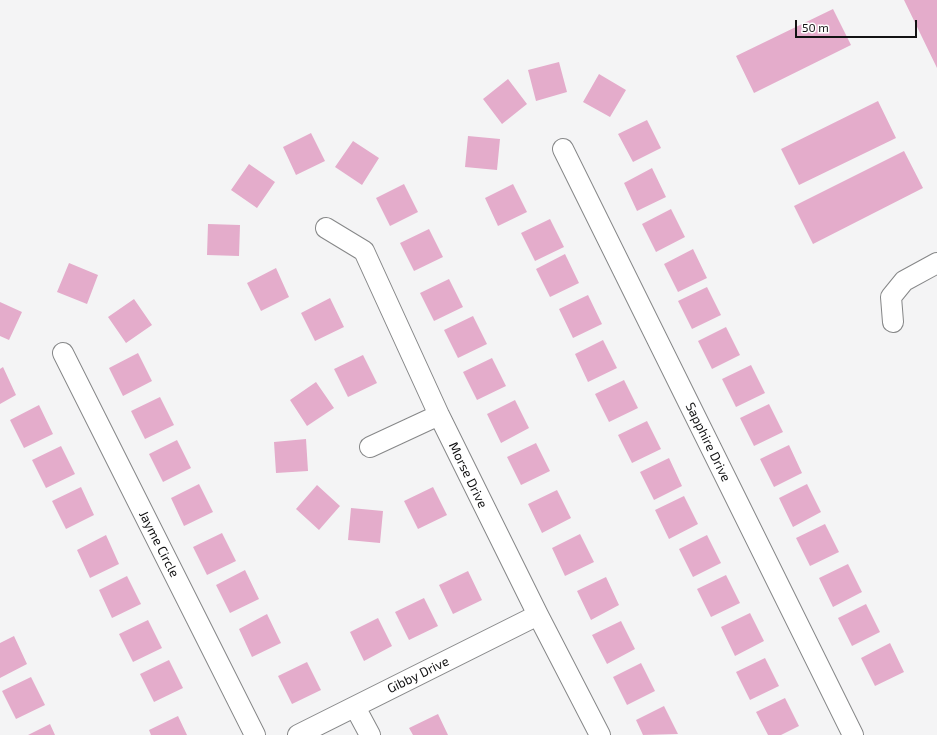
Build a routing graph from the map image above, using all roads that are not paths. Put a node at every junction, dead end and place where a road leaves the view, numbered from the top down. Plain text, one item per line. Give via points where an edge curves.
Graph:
1 (563, 149) dead end
2 (326, 228) dead end
3 (937, 262) edge
4 (893, 322) dead end
5 (63, 353) dead end
6 (439, 415) junction
7 (370, 447) dead end
8 (538, 616) junction
9 (355, 706) junction
10 (255, 735) edge
11 (298, 735) edge
12 (370, 735) edge
13 (600, 735) edge
14 (853, 735) edge

1 - 14 street, Sapphire Drive
2 - 6 street, Morse Drive via 364,251
3 - 4 street via 904,281 891,297
5 - 10 street, Jayme Circle
6 - 7 street
6 - 8 street, Morse Drive
8 - 9 street, Gibby Drive
8 - 13 street, Morse Drive
9 - 11 street, Gibby Drive
9 - 12 street

